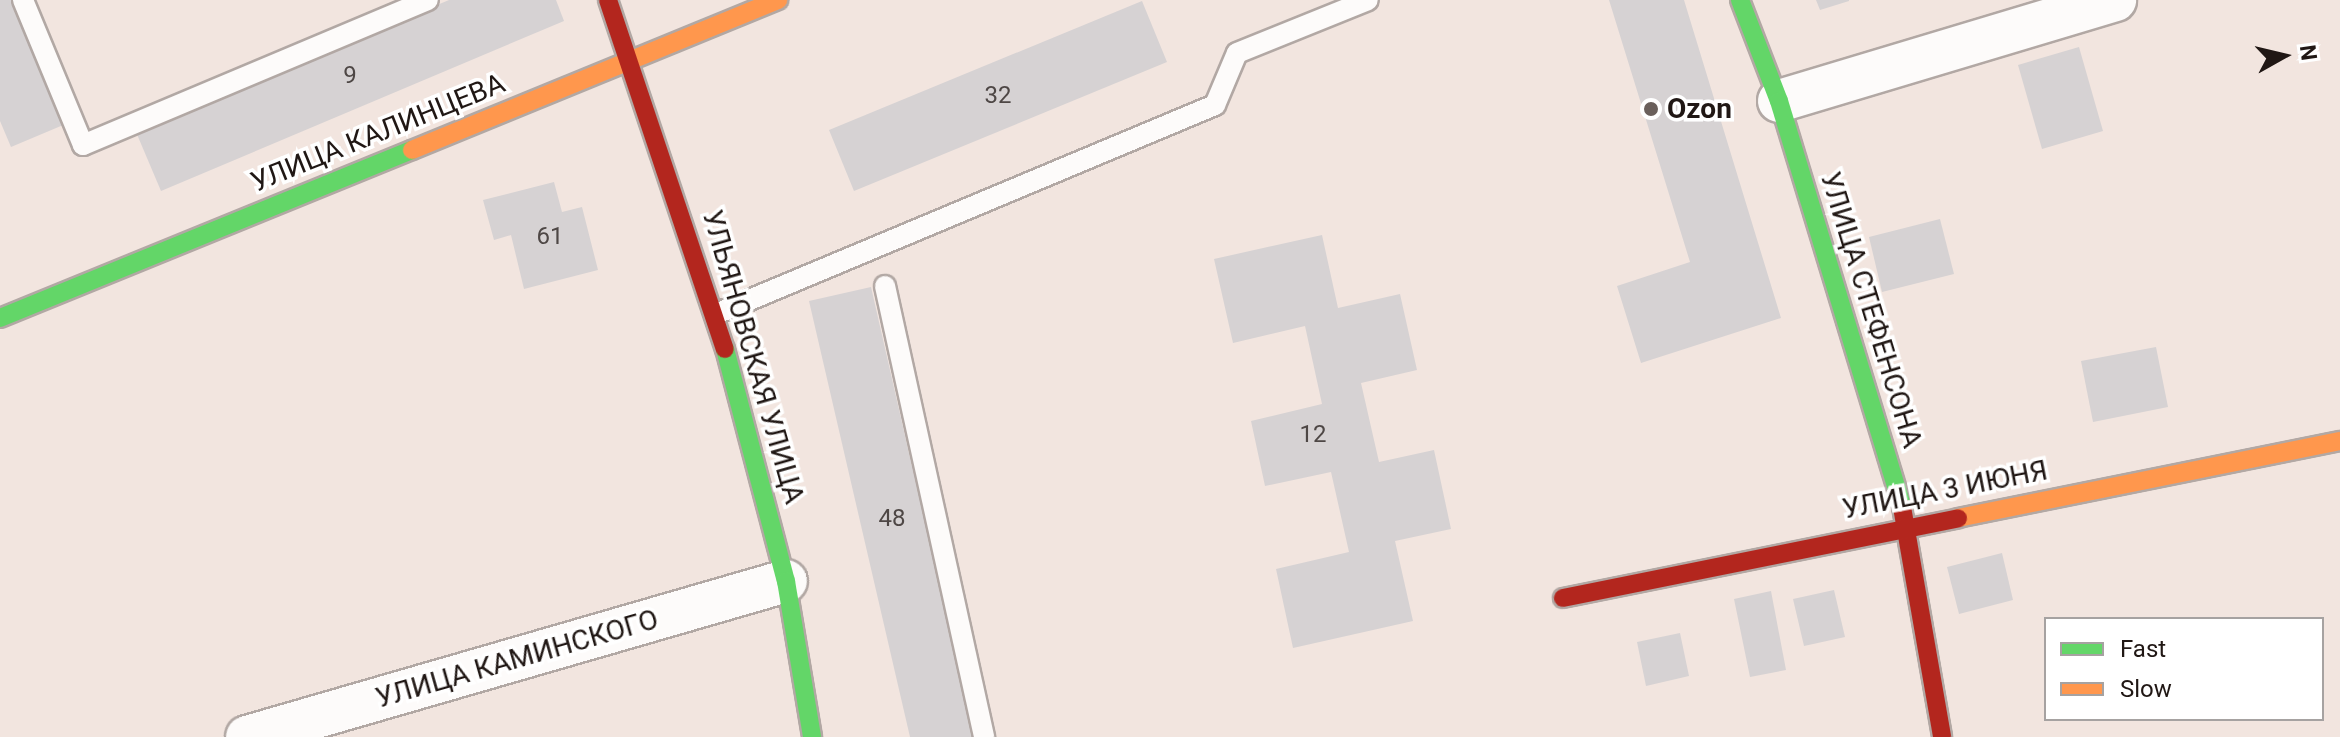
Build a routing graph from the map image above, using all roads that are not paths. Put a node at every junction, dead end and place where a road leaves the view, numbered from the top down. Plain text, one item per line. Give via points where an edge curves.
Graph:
1 (23, 0) edge
2 (428, 0) edge
3 (608, 0) edge
4 (778, 0) edge
5 (1368, 0) edge
6 (1740, 0) edge
7 (2115, 0) edge
8 (632, 59) junction
9 (1779, 101) junction
10 (885, 286) dead end
11 (716, 314) junction
12 (0, 318) edge
13 (2340, 441) edge
14 (1907, 525) junction
15 (786, 581) junction
16 (1563, 598) dead end
17 (247, 737) edge
18 (812, 737) edge
19 (984, 737) edge
20 (1942, 737) edge

1 - 2 lane via 83,145
3 - 8 street, УЛЬЯНОВСКАЯ УЛИЦА
4 - 8 street, УЛИЦА КАЛИНЦЕВА
5 - 11 lane via 1237,53 1215,105
6 - 9 street, УЛИЦА СТЕФЕНСОНА
7 - 9 street
8 - 11 street, УЛЬЯНОВСКАЯ УЛИЦА
8 - 12 street, УЛИЦА КАЛИНЦЕВА
9 - 14 street, УЛИЦА СТЕФЕНСОНА
10 - 19 lane
11 - 15 street, УЛЬЯНОВСКАЯ УЛИЦА
13 - 14 street, УЛИЦА 3 ИЮНЯ
14 - 16 street, УЛИЦА 3 ИЮНЯ
14 - 20 street, УЛИЦА СТЕФЕНСОНА
15 - 17 street, УЛИЦА КАМИНСКОГО
15 - 18 street, УЛЬЯНОВСКАЯ УЛИЦА

